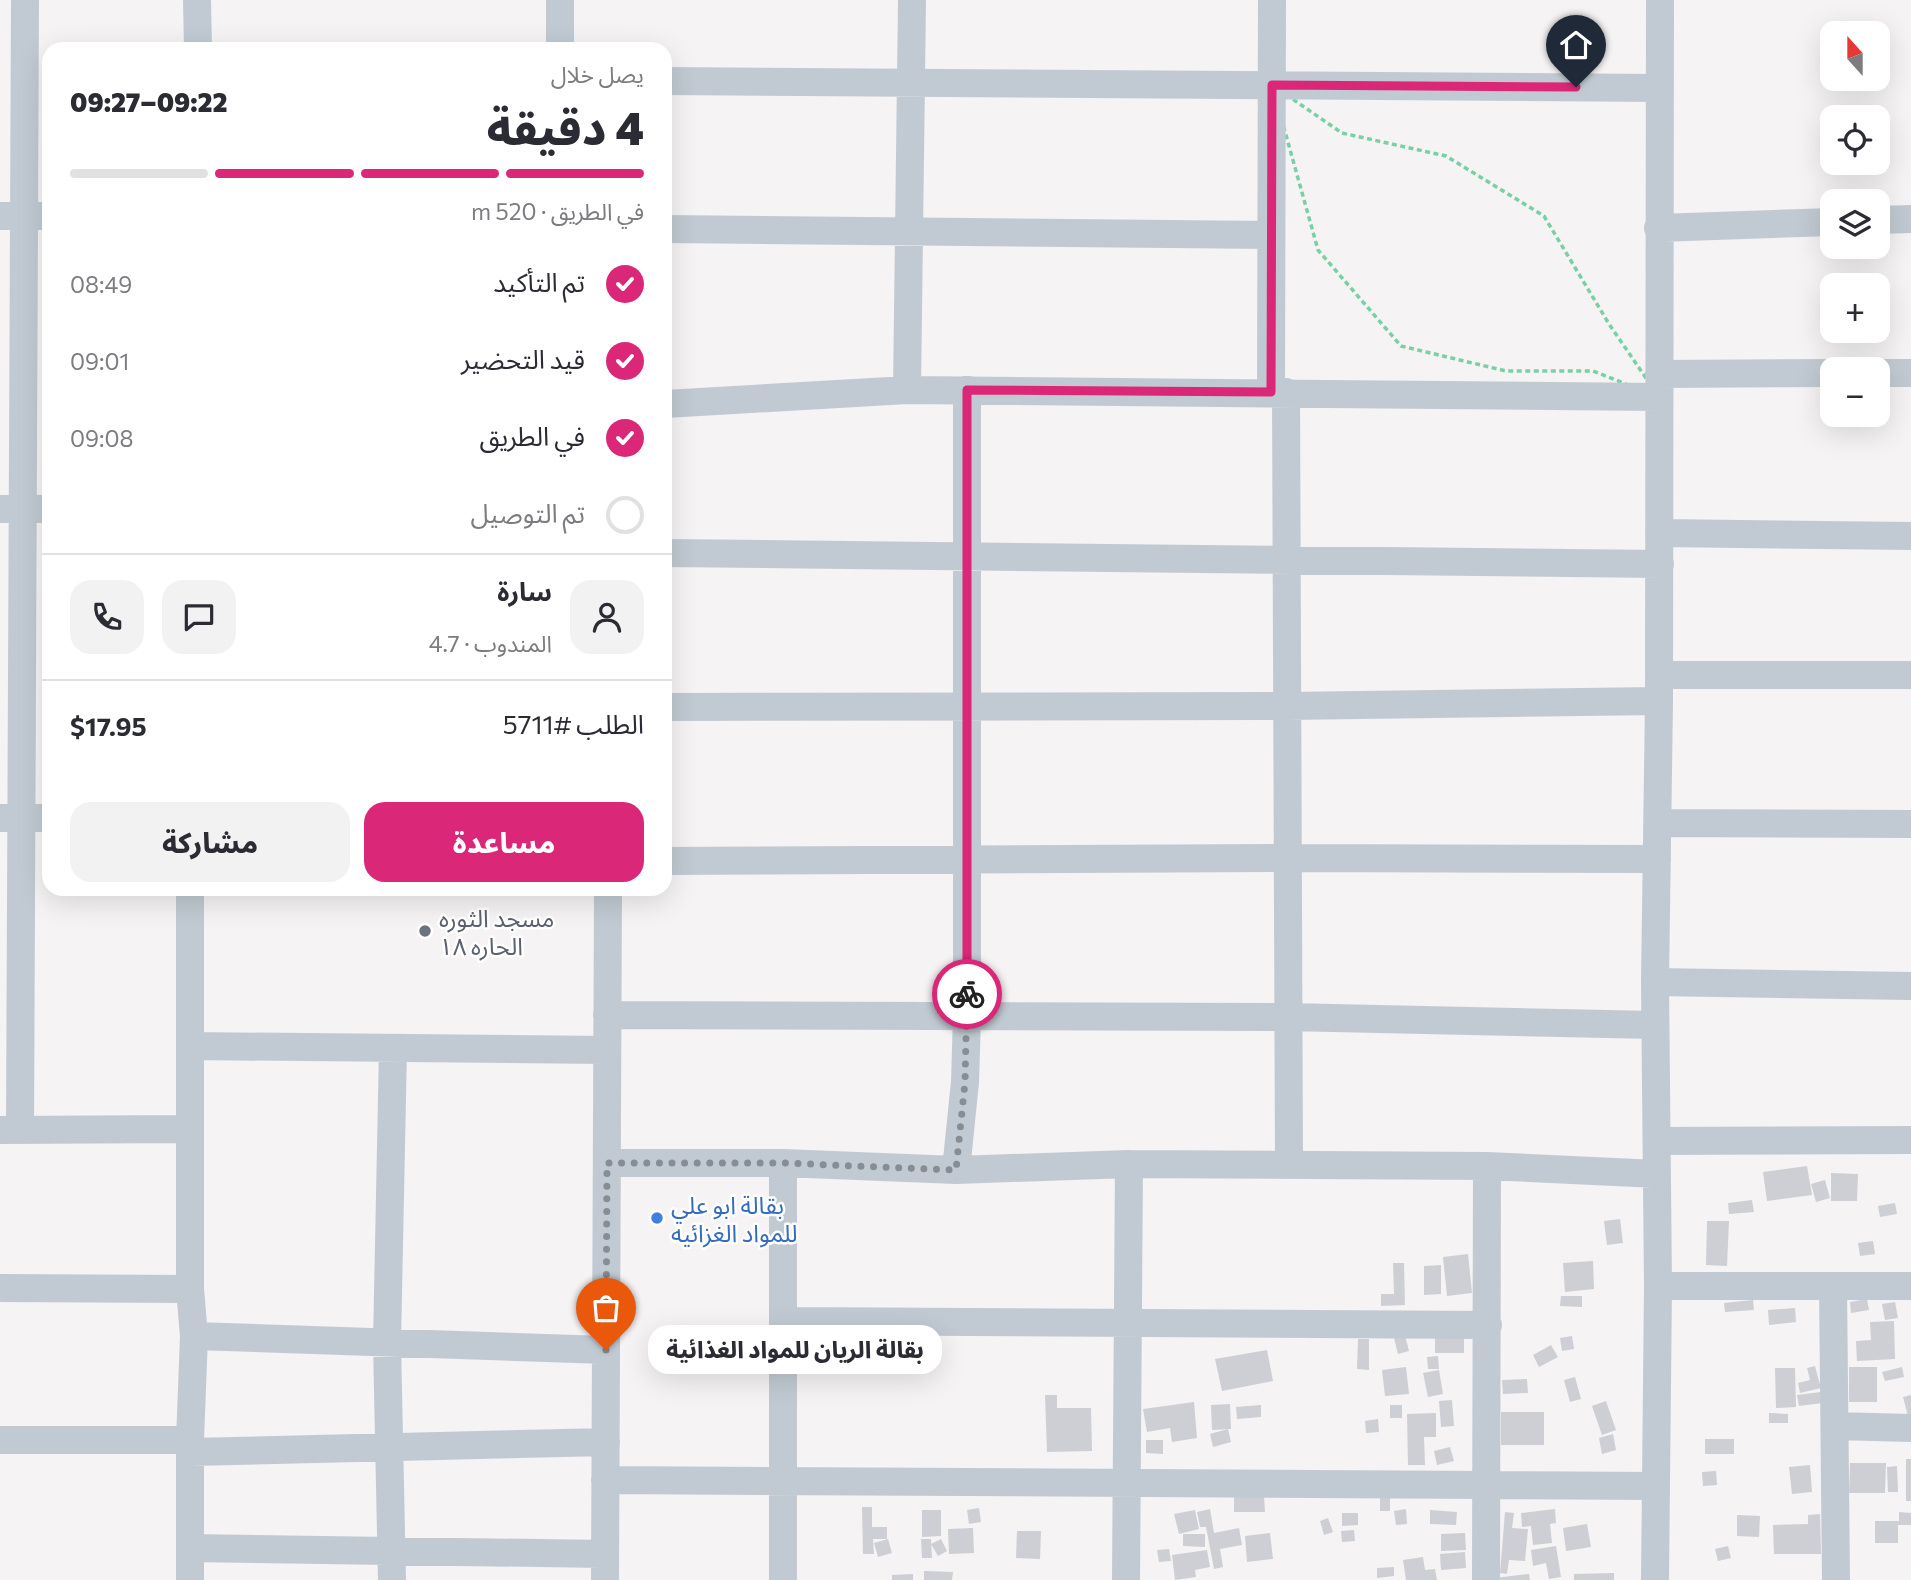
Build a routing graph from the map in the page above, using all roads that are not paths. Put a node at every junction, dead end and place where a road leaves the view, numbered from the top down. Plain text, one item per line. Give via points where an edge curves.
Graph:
1 (25, 0) edge
2 (197, 0) edge
3 (560, 0) edge
4 (912, 0) edge
5 (1272, 0) edge
6 (1660, 0) edge
7 (198, 42) edge
8 (560, 42) edge
9 (13, 73) edge
10 (672, 81) edge
11 (910, 83) junction
12 (1272, 85) junction
13 (1658, 88) junction
14 (24, 216) edge
15 (1911, 219) edge
16 (1890, 220) edge
17 (1820, 222) edge
18 (1658, 228) junction
19 (672, 229) edge
20 (909, 231) junction
21 (1271, 235) junction
22 (12, 364) edge
23 (1890, 373) edge
24 (1911, 373) edge
25 (1820, 374) edge
26 (1659, 385) junction
27 (906, 390) junction
28 (967, 390) junction
29 (1279, 392) junction
30 (672, 404) edge
31 (24, 509) edge
32 (1660, 533) junction
33 (1911, 536) edge
34 (672, 553) edge
35 (967, 555) junction
36 (1287, 559) junction
37 (1660, 564) junction
38 (11, 661) edge
39 (1911, 675) edge
40 (1659, 688) junction
41 (968, 706) junction
42 (1287, 706) junction
43 (672, 707) edge
44 (24, 818) edge
45 (1658, 823) junction
46 (1911, 824) edge
47 (1288, 858) junction
48 (969, 859) junction
49 (1657, 859) junction
50 (672, 861) edge
51 (190, 896) edge
52 (608, 896) edge
53 (11, 978) edge
54 (1655, 982) junction
55 (1911, 986) edge
56 (607, 1015) junction
57 (967, 1016) junction
58 (1288, 1017) junction
59 (1655, 1025) junction
60 (190, 1046) junction
61 (393, 1048) junction
62 (607, 1050) junction
63 (190, 1129) junction
64 (10, 1130) edge
65 (1911, 1140) edge
66 (1658, 1141) junction
67 (607, 1163) junction
68 (783, 1163) junction
69 (1129, 1164) junction
70 (1289, 1165) junction
71 (1487, 1166) junction
72 (956, 1170) junction
73 (1657, 1174) junction
74 (1658, 1286) junction
75 (1833, 1286) junction
76 (1911, 1286) edge
77 (0, 1288) edge
78 (190, 1289) junction
79 (783, 1321) junction
80 (1128, 1323) junction
81 (1488, 1325) junction
82 (194, 1336) junction
83 (387, 1343) junction
84 (606, 1350) junction
85 (1835, 1426) junction
86 (1911, 1428) edge
87 (0, 1440) edge
88 (606, 1442) junction
89 (190, 1446) junction
90 (390, 1447) junction
91 (605, 1480) junction
92 (783, 1480) junction
93 (1127, 1482) junction
94 (1487, 1484) junction
95 (1655, 1486) junction
96 (190, 1548) junction
97 (392, 1551) junction
98 (605, 1567) edge
99 (190, 1580) edge
100 (392, 1580) edge
101 (783, 1580) edge
102 (1126, 1580) edge
103 (1486, 1580) edge
104 (1655, 1580) edge
105 (1836, 1580) edge

1 - 9 street
2 - 7 street
3 - 8 street
4 - 11 street
5 - 12 street
6 - 13 street
9 - 14 street
10 - 11 street
11 - 12 street
11 - 20 street
12 - 13 street
12 - 21 street
13 - 18 street
14 - 22 street
15 - 16 street
17 - 18 street
18 - 26 street
19 - 20 street
20 - 21 street
20 - 27 street
21 - 29 street
22 - 31 street
23 - 24 street
25 - 26 street
26 - 29 street
26 - 32 street
27 - 28 street
27 - 30 street
28 - 29 street
28 - 35 street
29 - 36 street
31 - 38 street
32 - 33 street
32 - 37 street
34 - 35 street
35 - 36 street
35 - 41 street
36 - 37 street
36 - 42 street
37 - 40 street
38 - 44 street
39 - 40 street
40 - 42 street
40 - 45 street
41 - 42 street
41 - 43 street
41 - 48 street
42 - 47 street
44 - 53 street
45 - 46 street
45 - 49 street
47 - 48 street
47 - 49 street
47 - 58 street
48 - 50 street
48 - 57 street
49 - 54 street
51 - 60 street
52 - 56 street
53 - 64 street
54 - 55 street
54 - 59 street
56 - 57 street
56 - 62 street
57 - 58 street
57 - 72 street
58 - 59 street
58 - 70 street
59 - 66 street
60 - 61 street
60 - 63 street
61 - 62 street
61 - 83 street
62 - 67 street
63 - 64 street
63 - 78 street
65 - 66 street
66 - 73 street
67 - 68 street
67 - 84 street
68 - 72 street
68 - 79 street
69 - 70 street
69 - 72 street
69 - 80 street
70 - 71 street
71 - 73 street
71 - 81 street
73 - 74 street
74 - 75 street
74 - 95 street
75 - 76 street
75 - 85 street
77 - 78 street
78 - 82 street
79 - 80 street
79 - 92 street
80 - 81 street
80 - 93 street
81 - 94 street
82 - 83 street
82 - 89 street
83 - 84 street
83 - 90 street
84 - 88 street
85 - 86 street
85 - 105 street
87 - 89 street
88 - 90 street
88 - 91 street
89 - 90 street
89 - 96 street
90 - 97 street
91 - 92 street
91 - 98 street
92 - 93 street
92 - 101 street
93 - 94 street
93 - 102 street
94 - 95 street
94 - 103 street
95 - 104 street
96 - 97 street
96 - 99 street
97 - 98 street
97 - 100 street

